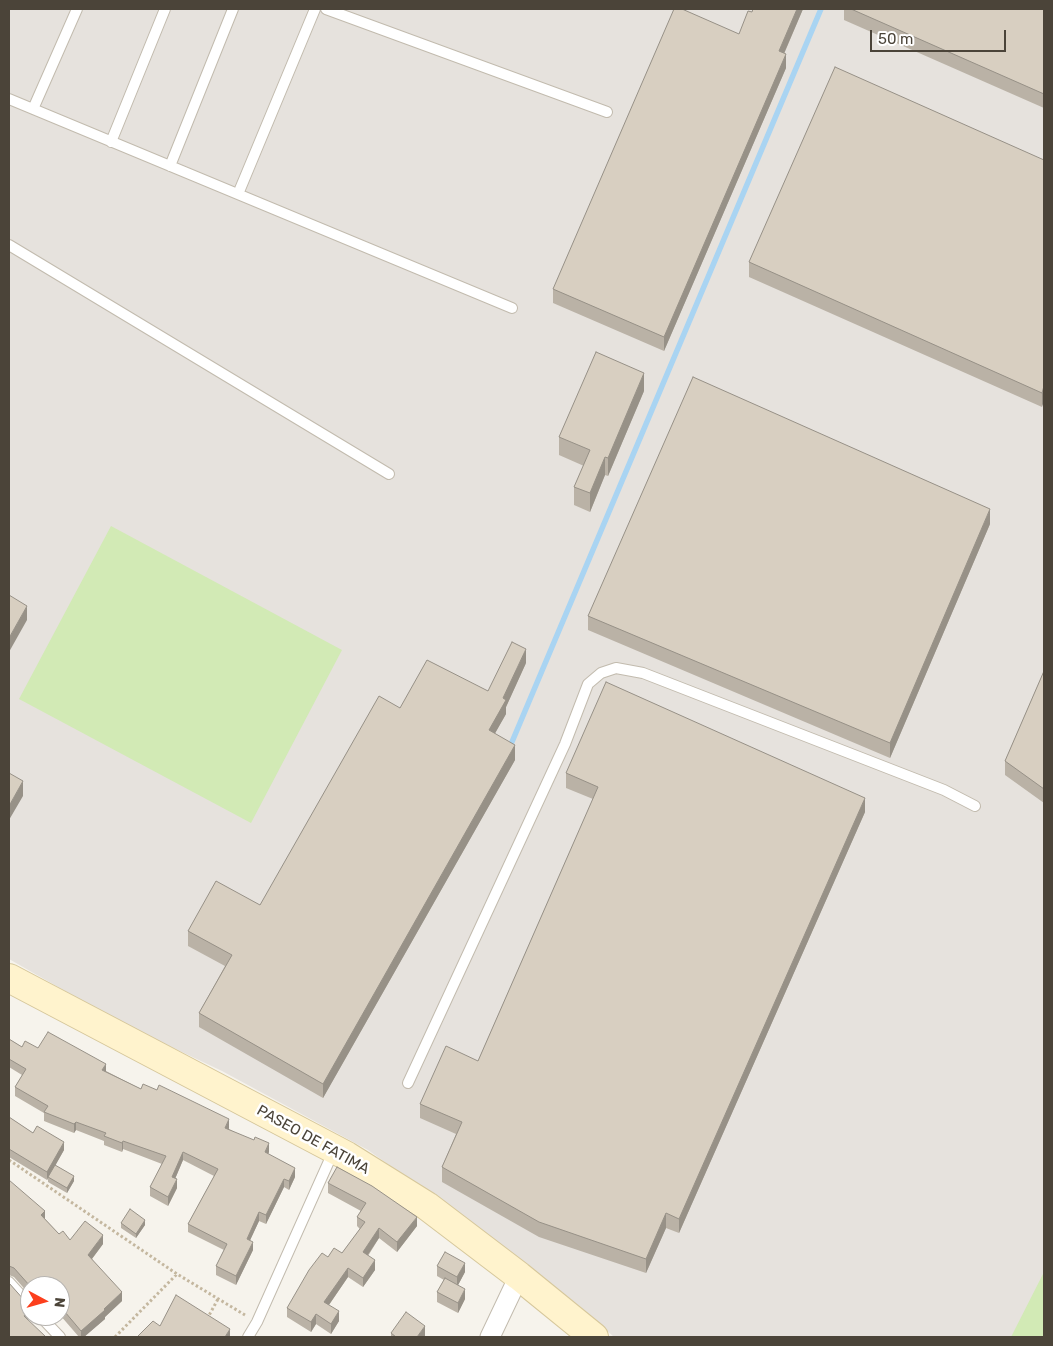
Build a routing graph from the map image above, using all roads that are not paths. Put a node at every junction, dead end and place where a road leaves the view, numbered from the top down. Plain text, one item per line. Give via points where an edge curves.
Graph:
1 (77, 9) edge
2 (165, 9) edge
3 (232, 9) edge
4 (315, 9) edge
5 (326, 9) edge
6 (9, 99) edge
7 (33, 109) junction
8 (607, 112) dead end
9 (111, 142) junction
10 (170, 166) junction
11 (238, 194) junction
12 (9, 245) edge
13 (512, 308) dead end
14 (388, 474) dead end
15 (975, 806) dead end
16 (9, 978) edge
17 (408, 1083) dead end
18 (334, 1149) junction
19 (519, 1276) junction
20 (9, 1282) edge
21 (20, 1294) edge
22 (50, 1326) edge
23 (60, 1337) edge
24 (248, 1337) edge
25 (490, 1337) edge
26 (594, 1337) edge

1 - 7 lane
2 - 9 lane
3 - 10 lane
4 - 11 lane
5 - 8 lane
6 - 7 lane
7 - 9 lane
9 - 10 lane
10 - 11 lane
11 - 13 lane
12 - 14 lane
15 - 17 lane via 944,790 643,673 616,668 601,673 588,684 565,744
16 - 18 street, PASEO DE FATIMA
18 - 19 street, PASEO DE FATIMA via 427,1206
18 - 24 lane
19 - 25 street
19 - 26 street, PASEO DE FATIMA
20 - 21 lane
22 - 23 lane

